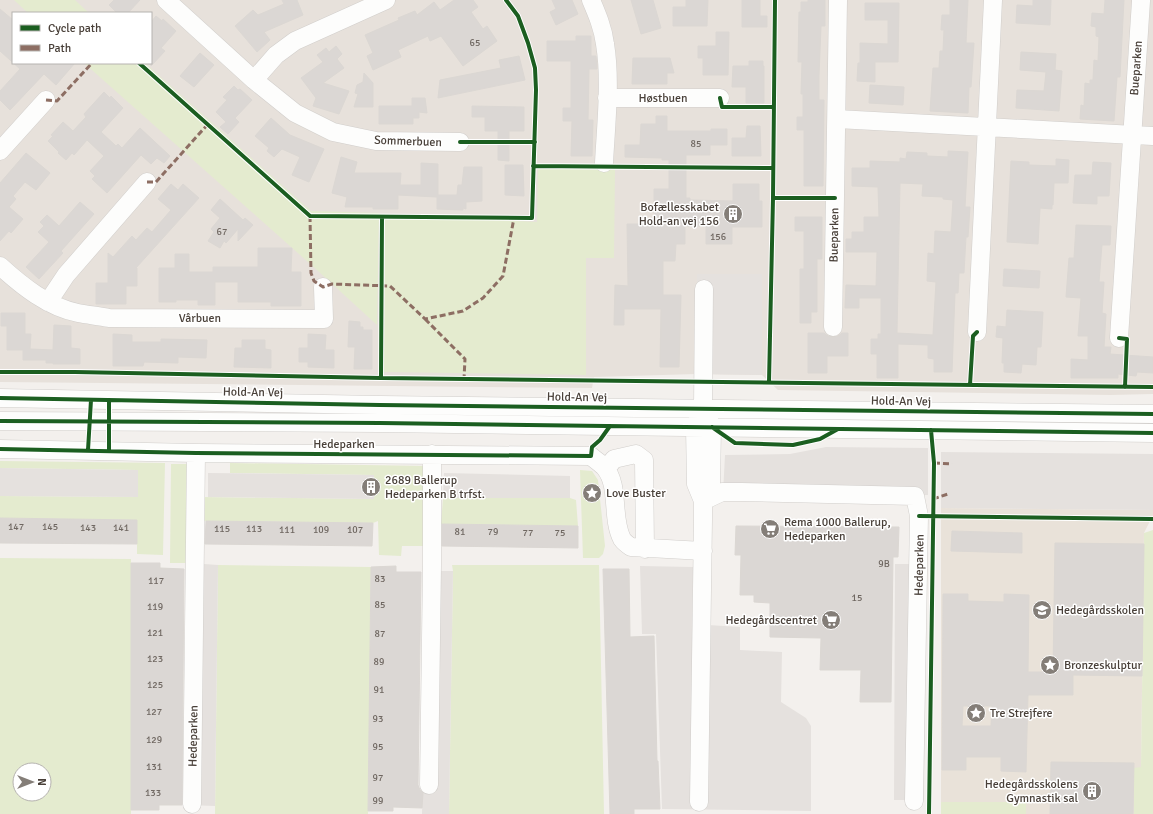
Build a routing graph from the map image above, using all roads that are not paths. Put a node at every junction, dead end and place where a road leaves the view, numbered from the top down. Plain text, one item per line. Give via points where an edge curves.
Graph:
1 (166, 0) edge
2 (386, 0) edge
3 (591, 0) edge
4 (838, 0) edge
5 (993, 0) edge
6 (1141, 1) edge
7 (254, 80) junction
8 (607, 98) junction
9 (720, 98) dead end
10 (46, 100) dead end
11 (836, 120) junction
12 (987, 128) junction
13 (1132, 135) junction
14 (1153, 136) edge
15 (460, 142) dead end
16 (0, 151) edge
17 (604, 162) dead end
18 (147, 182) dead end
19 (0, 266) edge
20 (323, 287) dead end
21 (704, 289) dead end
22 (48, 302) junction
23 (833, 327) dead end
24 (977, 332) dead end
25 (1119, 338) dead end
26 (0, 398) edge
27 (98, 400) junction
28 (703, 408) junction
29 (1153, 414) edge
30 (0, 421) edge
31 (97, 423) junction
32 (704, 427) junction
33 (1153, 433) edge
34 (0, 448) edge
35 (96, 450) junction
36 (196, 453) junction
37 (432, 454) junction
38 (606, 469) junction
39 (703, 501) junction
40 (645, 549) junction
41 (703, 551) junction
42 (429, 785) dead end
43 (914, 801) dead end
44 (699, 802) dead end
45 (192, 804) dead end

1 - 7 street, Sommerbuen
2 - 7 street via 296,41 276,55
3 - 8 street via 605,42
4 - 11 street, Bueparken
5 - 12 street
6 - 13 street, Bueparken
7 - 15 street, Sommerbuen via 296,114 333,132 376,142
8 - 9 street, Høstbuen
8 - 17 street
10 - 16 street
11 - 12 street
11 - 23 street, Bueparken
12 - 13 street
12 - 24 street
13 - 14 street
13 - 25 street, Bueparken
18 - 22 street via 66,275
19 - 22 street, Vårbuen via 19,283
20 - 22 street, Vårbuen via 324,319 109,318 77,313
21 - 28 street
26 - 27 street, Hold-An Vej
27 - 28 street, Hold-An Vej
27 - 31 street
28 - 29 street, Hold-An Vej
28 - 32 street
30 - 31 street
31 - 32 street
31 - 35 street
32 - 33 street
32 - 39 street via 696,484
34 - 35 street, Hedeparken
35 - 36 street, Hedeparken
36 - 37 street, Hedeparken
36 - 45 street, Hedeparken
37 - 38 street, Hedeparken via 591,456
37 - 42 street
38 - 40 street, Hedeparken via 613,486 616,514 623,540 631,547
38 - 40 street via 614,459 636,454 644,460
39 - 41 street
39 - 43 street, Hedeparken via 722,492 915,496 920,516
40 - 41 street, Hedeparken
41 - 44 street

